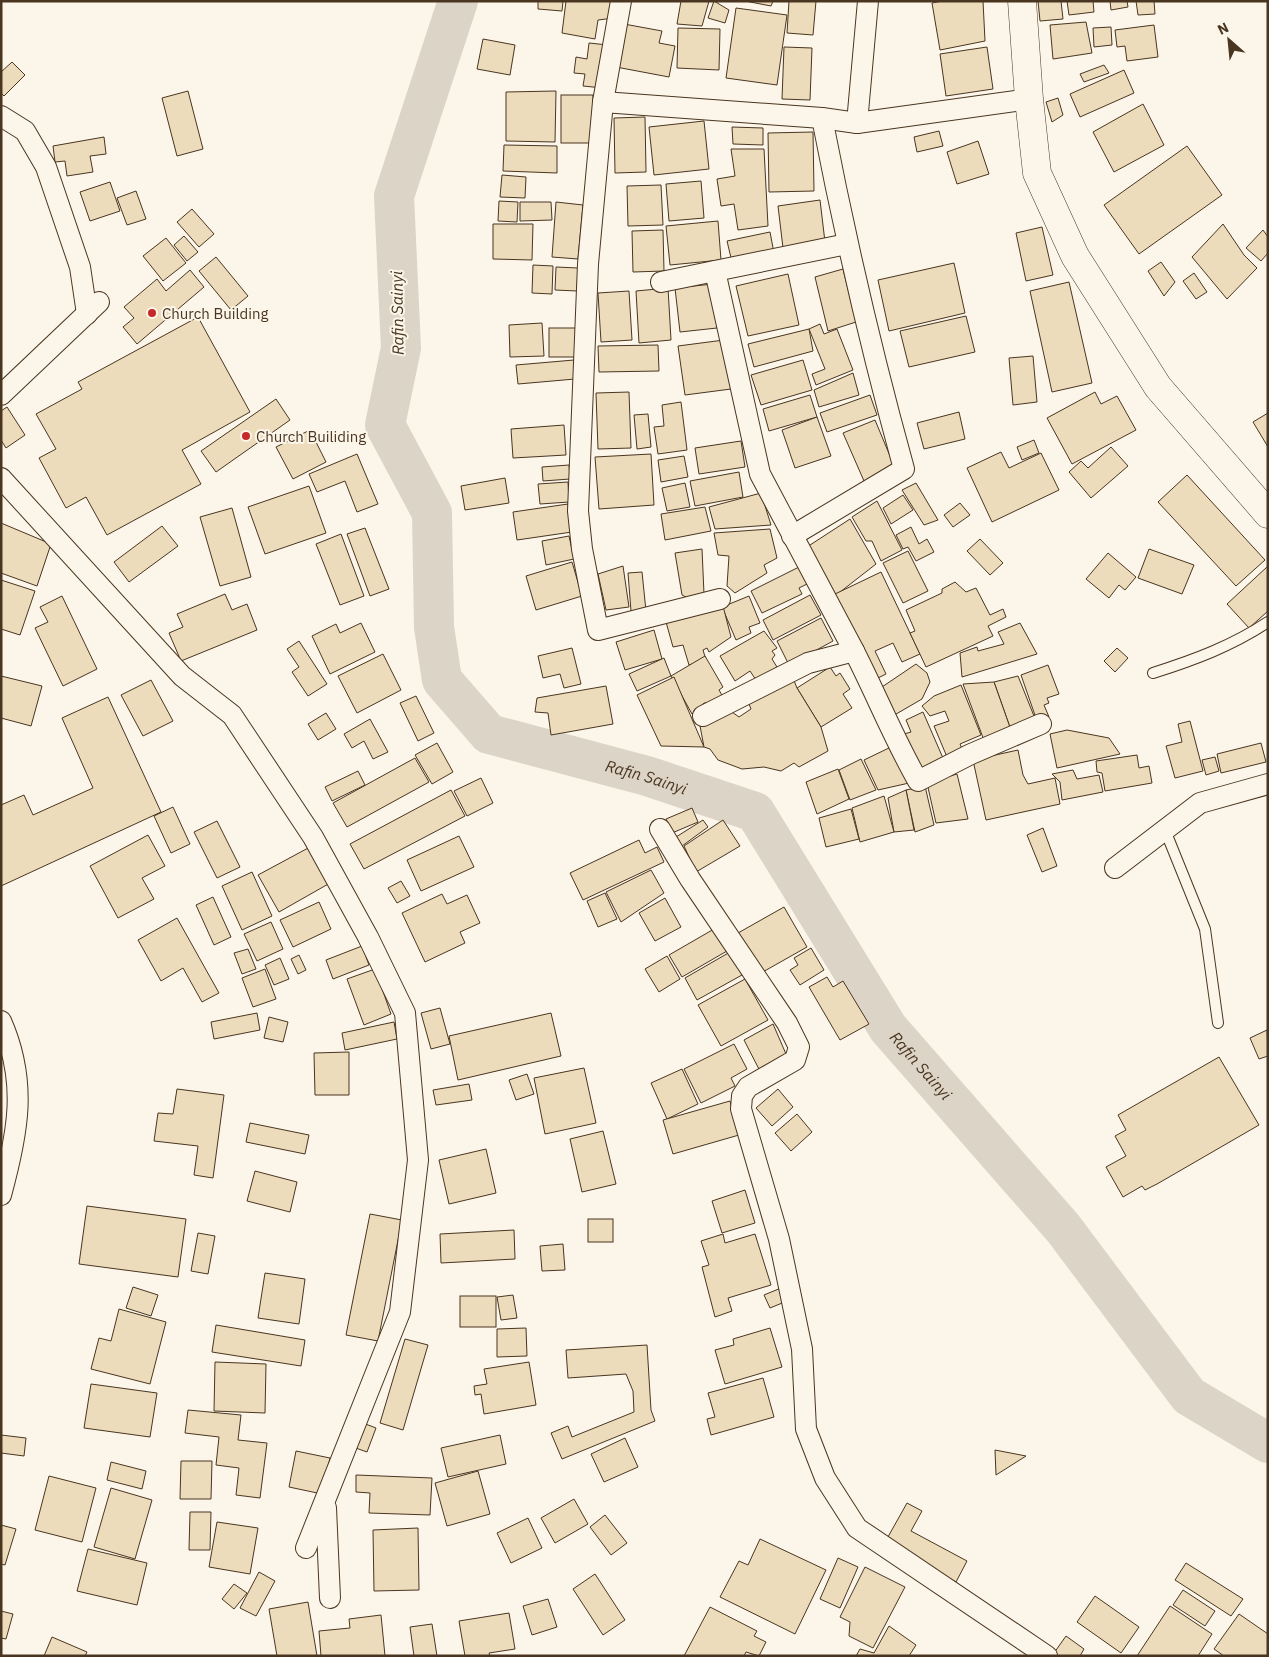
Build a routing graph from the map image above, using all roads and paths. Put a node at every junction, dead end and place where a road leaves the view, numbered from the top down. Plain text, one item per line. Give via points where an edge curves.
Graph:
1 (621, 1) edge
2 (868, 1) edge
3 (1022, 1) edge
4 (1029, 99) junction
5 (603, 102) junction
6 (1, 116) edge
7 (822, 118) junction
8 (857, 124) junction
9 (847, 244) junction
10 (715, 271) junction
11 (661, 282) dead end
12 (1, 395) edge
13 (1, 478) edge
14 (1268, 514) edge
15 (792, 536) junction
16 (720, 599) dead end
17 (1268, 622) edge
18 (854, 651) junction
19 (1153, 673) dead end
20 (703, 716) dead end
21 (1041, 724) dead end
22 (1268, 784) edge
23 (660, 829) dead end
24 (1165, 830) junction
25 (1115, 868) dead end
26 (1, 1021) edge
27 (1218, 1023) dead end
28 (1, 1195) edge
29 (325, 1503) junction
30 (306, 1548) dead end
31 (330, 1598) dead end
32 (1047, 1656) edge

1 - 5 street
2 - 8 street
3 - 4 street
4 - 8 street
4 - 14 street via 1037,173 1074,256 1158,387
5 - 7 street
5 - 16 street via 588,264 578,511 598,630
6 - 12 street via 25,131 46,167 93,308
7 - 8 street
7 - 9 street
9 - 10 street
9 - 15 street via 875,365 904,469
10 - 11 street
10 - 15 street via 760,474
13 - 29 street via 182,676 232,715 313,837 368,937 404,1013 418,1160 400,1312
15 - 18 street
17 - 19 lane via 1197,660
18 - 20 street via 808,663
18 - 21 street via 895,741 918,781
22 - 24 street via 1200,803
23 - 32 street via 787,1023 799,1048 795,1060 748,1087 742,1096 742,1109 779,1240 802,1349 806,1429 825,1478 857,1528
24 - 25 street
24 - 27 lane via 1205,929
26 - 28 street via 11,1043 19,1096 14,1147
29 - 30 street
29 - 31 street

